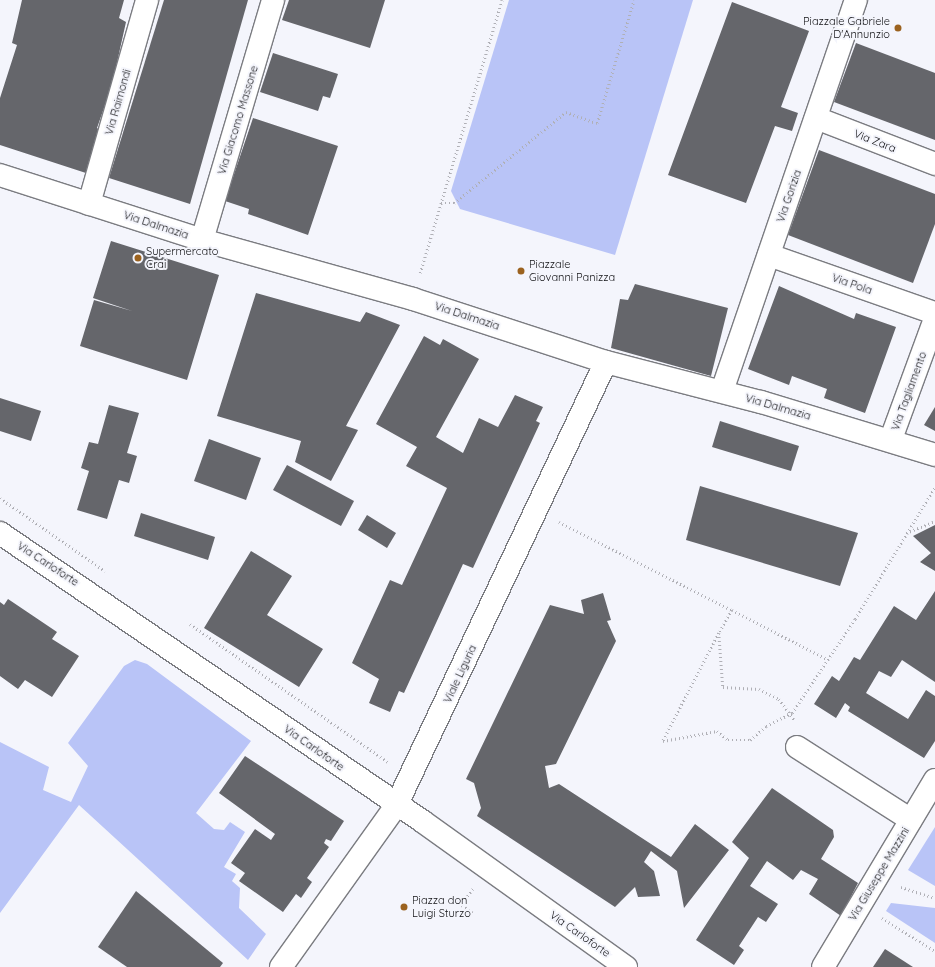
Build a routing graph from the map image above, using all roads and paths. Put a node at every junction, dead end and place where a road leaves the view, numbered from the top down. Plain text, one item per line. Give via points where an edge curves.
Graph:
1 (147, 0) edge
2 (273, 0) edge
3 (502, 0) edge
4 (634, 0) edge
5 (856, 0) edge
6 (816, 118) junction
7 (935, 164) edge
8 (0, 175) edge
9 (441, 203) junction
10 (89, 204) junction
11 (202, 240) junction
12 (769, 255) junction
13 (413, 299) junction
14 (935, 313) edge
15 (935, 319) edge
16 (606, 362) junction
17 (722, 391) junction
18 (891, 439) junction
19 (935, 455) edge
20 (935, 487) edge
21 (538, 510) junction
22 (935, 521) edge
23 (0, 533) edge
24 (906, 533) junction
25 (732, 610) junction
26 (719, 634) junction
27 (827, 659) junction
28 (792, 712) junction
29 (797, 747) joint
30 (935, 780) edge
31 (396, 806) junction
32 (911, 820) junction
33 (880, 874) junction
34 (935, 898) edge
35 (861, 905) junction
36 (935, 951) edge
37 (281, 967) edge
38 (626, 967) edge
39 (824, 967) edge

1 - 10 street, Via Raimondi
2 - 11 street, Via Giacomo Massone
3 - 9 path
4 - 9 path via 597,123 566,112 454,203
5 - 6 street, Via Gorizia
6 - 7 street, Via Zara
6 - 12 street, Via Gorizia
8 - 10 street, Via Dalmazia
9 - 13 path
10 - 11 street, Via Dalmazia
11 - 13 street, Via Dalmazia
12 - 14 street, Via Pola
12 - 17 street, Via Gorizia
13 - 16 street, Via Dalmazia
15 - 18 street, Via Tagliamento
16 - 17 street, Via Dalmazia
16 - 21 street, Viale Liguria
17 - 18 street, Via Dalmazia
18 - 19 street, Via Dalmazia
20 - 24 path
21 - 25 path via 581,536
21 - 31 street, Viale Liguria
22 - 24 path
23 - 31 street, Via Carloforte via 92,593
24 - 27 path
25 - 26 path
25 - 27 path
26 - 28 path via 722,686 759,689 779,699
26 - 28 path via 663,741 717,731 728,740 750,740 766,726
27 - 28 path
28 - 29 path via 798,726
29 - 32 street
30 - 32 street, Via Giuseppe Mazzini
31 - 37 street, Viale Liguria
31 - 38 street, Via Carloforte
32 - 33 street, Via Giuseppe Mazzini
33 - 34 path via 900,886
33 - 35 street, Via Giuseppe Mazzini
35 - 36 path
35 - 39 street, Via Giuseppe Mazzini

